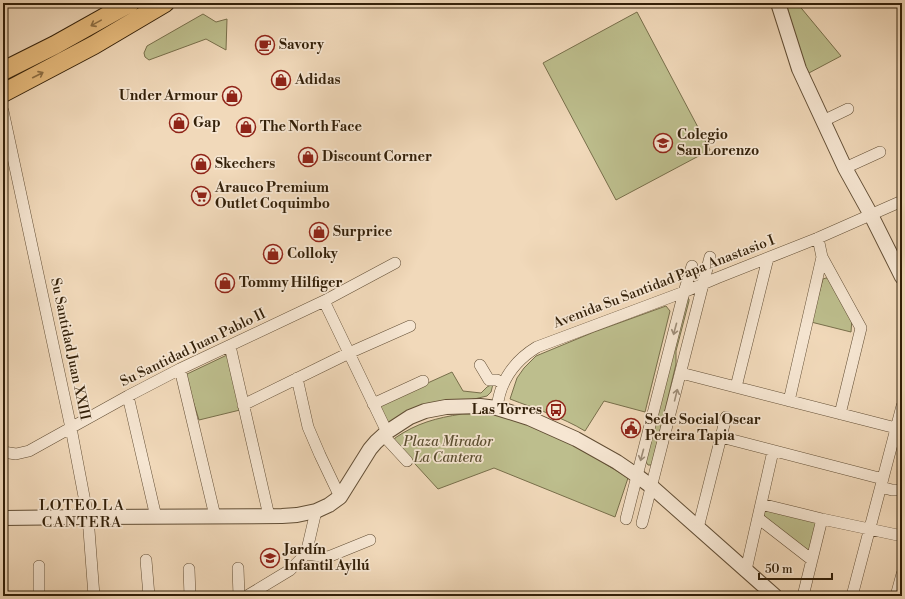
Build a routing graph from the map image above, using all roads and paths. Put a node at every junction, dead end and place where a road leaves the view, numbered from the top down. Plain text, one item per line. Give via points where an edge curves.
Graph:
1 (130, 3) edge
2 (165, 3) edge
3 (778, 3) edge
4 (3, 71) edge
5 (3, 94) edge
6 (848, 109) dead end
7 (3, 111) edge
8 (823, 121) junction
9 (880, 152) dead end
10 (845, 168) junction
11 (902, 201) edge
12 (871, 215) junction
13 (818, 238) junction
14 (822, 256) junction
15 (710, 258) dead end
16 (768, 258) junction
17 (395, 262) dead end
18 (899, 263) edge
19 (692, 266) dead end
20 (902, 277) edge
21 (703, 284) junction
22 (684, 292) junction
23 (324, 301) junction
24 (410, 326) dead end
25 (230, 346) junction
26 (349, 353) junction
27 (480, 365) dead end
28 (180, 369) junction
29 (681, 373) junction
30 (297, 378) junction
31 (423, 381) dead end
32 (503, 384) junction
33 (736, 387) junction
34 (128, 396) junction
35 (788, 401) junction
36 (374, 404) junction
37 (244, 405) junction
38 (902, 406) edge
39 (497, 408) junction
40 (840, 414) junction
41 (726, 418) dead end
42 (71, 428) junction
43 (896, 428) junction
44 (385, 433) junction
45 (721, 437) junction
46 (902, 443) edge
47 (891, 449) junction
48 (773, 451) junction
49 (3, 452) edge
50 (407, 461) dead end
51 (636, 475) junction
52 (882, 483) junction
53 (652, 487) junction
54 (902, 490) edge
55 (340, 497) junction
56 (761, 504) junction
57 (316, 511) junction
58 (215, 516) junction
59 (269, 516) junction
60 (88, 517) junction
61 (156, 517) junction
62 (3, 518) edge
63 (758, 518) junction
64 (626, 519) dead end
65 (822, 519) junction
66 (642, 523) dead end
67 (698, 528) junction
68 (870, 529) junction
69 (902, 536) edge
70 (370, 540) dead end
71 (306, 554) junction
72 (146, 560) dead end
73 (812, 560) junction
74 (38, 566) dead end
75 (238, 568) dead end
76 (189, 569) dead end
77 (746, 570) junction
78 (902, 574) edge
79 (38, 596) edge
80 (94, 596) edge
81 (149, 596) edge
82 (190, 596) edge
83 (239, 596) edge
84 (247, 596) edge
85 (775, 596) edge
86 (803, 596) edge
87 (852, 596) edge
88 (896, 596) edge

1 -> 4 highway
5 -> 2 highway
3 - 8 street via 799,69
6 - 8 street
7 - 42 street, Su Santidad Juan XXIII
8 - 10 street
9 - 10 street
10 - 12 street
11 - 12 street, Avenida Su Santidad Papa Anastasio I
12 - 13 street, Avenida Su Santidad Papa Anastasio I
12 - 18 street
13 - 14 street
13 - 16 street, Avenida Su Santidad Papa Anastasio I
14 - 35 street
14 - 40 street via 861,328
15 - 21 street
16 - 21 street, Avenida Su Santidad Papa Anastasio I
16 - 33 street
17 - 23 street, Su Santidad Juan Pablo II
18 - 20 street
19 - 22 street
21 - 22 street, Avenida Su Santidad Papa Anastasio I
21 - 29 street
22 - 32 street, Avenida Su Santidad Papa Anastasio I via 537,347 514,366
22 -> 51 street
23 - 25 street, Su Santidad Juan Pablo II
23 - 26 street
24 - 26 street
25 - 28 street, Su Santidad Juan Pablo II
25 - 37 street
26 - 30 street
26 - 36 street
27 - 32 street via 489,380
28 - 34 street, Su Santidad Juan Pablo II
28 - 58 street
29 - 33 street
53 -> 29 street
30 - 37 street
30 - 55 street via 308,427
31 - 36 street
32 - 39 street, Avenida Su Santidad Papa Anastasio I
33 - 35 street
34 - 42 street, Su Santidad Juan Pablo II
34 - 61 street
35 - 40 street
36 - 44 street
37 - 59 street
38 - 43 street
39 - 44 street via 458,406 425,411
39 - 51 street via 536,421 576,439
40 - 43 street
41 - 45 street
42 - 49 street, Su Santidad Juan Pablo II via 29,451 16,454
42 - 60 street, Su Santidad Juan XXIII
43 - 47 street
44 - 50 street
44 - 55 street via 370,450
45 - 48 street
45 - 67 street
46 - 47 street
47 - 52 street
48 - 52 street
48 - 56 street
51 - 53 street
51 - 64 street
52 - 54 street via 892,490
52 - 68 street
53 - 66 street
53 - 67 street
55 - 57 street via 329,506
56 - 63 street
56 - 65 street
57 - 59 street
57 - 71 street
58 - 59 street
58 - 61 street
60 - 61 street
60 - 62 street
60 - 80 street, Su Santidad Juan XXIII
63 - 73 street
63 - 77 street
65 - 68 street
65 - 73 street
67 - 77 street
68 - 69 street
68 - 87 street
70 - 71 street via 328,557
71 - 84 street via 290,570
72 - 81 street
73 - 86 street
74 - 79 street
75 - 83 street
76 - 82 street
77 - 85 street
78 - 88 street

